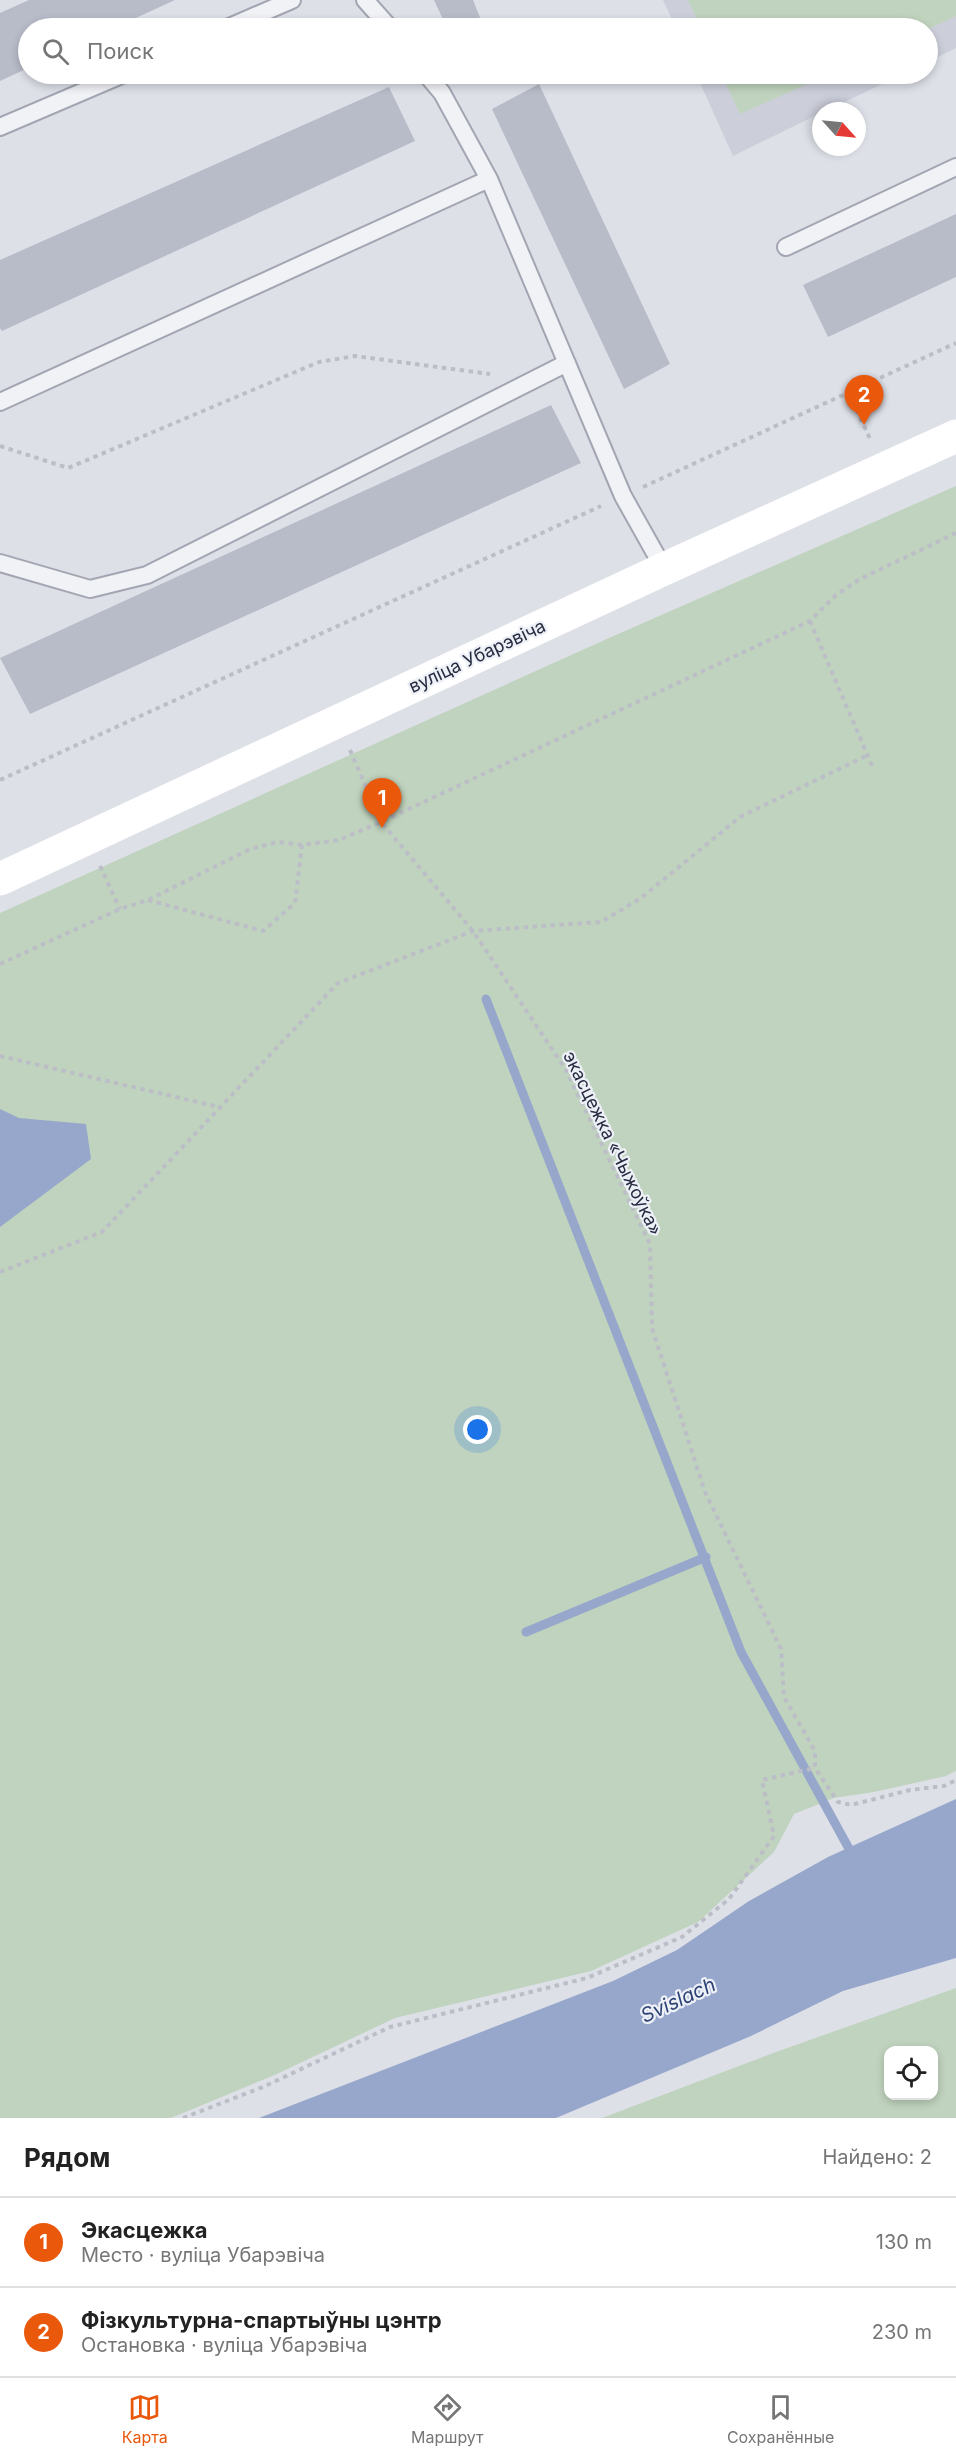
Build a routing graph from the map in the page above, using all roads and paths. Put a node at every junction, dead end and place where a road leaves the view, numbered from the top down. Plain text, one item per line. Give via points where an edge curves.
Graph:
1 (292, 0) edge
2 (365, 0) edge
3 (250, 18) edge
4 (381, 18) edge
5 (101, 84) edge
6 (434, 84) edge
7 (0, 128) edge
8 (956, 167) edge
9 (489, 179) junction
10 (786, 247) dead end
11 (956, 343) edge
12 (567, 363) junction
13 (529, 381) junction
14 (849, 393) junction
15 (0, 402) edge
16 (864, 426) dead end
17 (956, 436) edge
18 (0, 446) edge
19 (623, 496) junction
20 (956, 533) edge
21 (0, 563) edge
22 (663, 569) junction
23 (810, 621) junction
24 (338, 722) junction
25 (868, 755) junction
26 (873, 768) dead end
27 (0, 780) edge
28 (381, 822) junction
29 (88, 839) junction
30 (302, 845) junction
31 (0, 879) edge
32 (148, 900) junction
33 (120, 909) junction
34 (473, 931) junction
35 (0, 964) edge
36 (0, 1056) edge
37 (219, 1107) junction
38 (0, 1272) edge
39 (815, 1768) junction
40 (956, 1780) edge
41 (183, 2118) edge

1 - 3 lane
2 - 4 lane
5 - 7 lane
6 - 9 lane
8 - 10 lane
9 - 12 lane
9 - 15 lane
11 - 14 path
12 - 13 lane
12 - 19 lane
13 - 18 path via 355,356 319,362 68,468
13 - 21 lane via 147,575 90,589
14 - 16 path
14 - 19 path
17 - 22 main road, вуліца Убарэвіча
19 - 22 lane
19 - 27 path
20 - 23 path via 860,579
22 - 24 main road, вуліца Убарэвіча
23 - 25 path
23 - 28 path
24 - 28 path, экасцежка «Чыжоўка»
24 - 29 main road, вуліца Убарэвіча
25 - 26 path
25 - 34 path via 740,817 641,898 601,922
28 - 30 path via 339,840
28 - 34 path, экасцежка «Чыжоўка»
29 - 31 main road, вуліца Убарэвіча
29 - 33 path
30 - 32 path via 278,842 250,849
30 - 32 path via 295,903 263,931
32 - 33 path
33 - 35 path
34 - 37 path via 338,983
34 - 39 path, экасцежка «Чыжоўка» via 566,1070 650,1244 652,1328 705,1492 781,1649 784,1697 815,1751
36 - 37 path
37 - 38 path via 102,1232
39 - 40 path, экасцежка «Чыжоўка» via 838,1802 851,1804 944,1786
39 - 41 path via 762,1780 774,1836 729,1899 682,1937 587,1978 390,2027 263,2087

